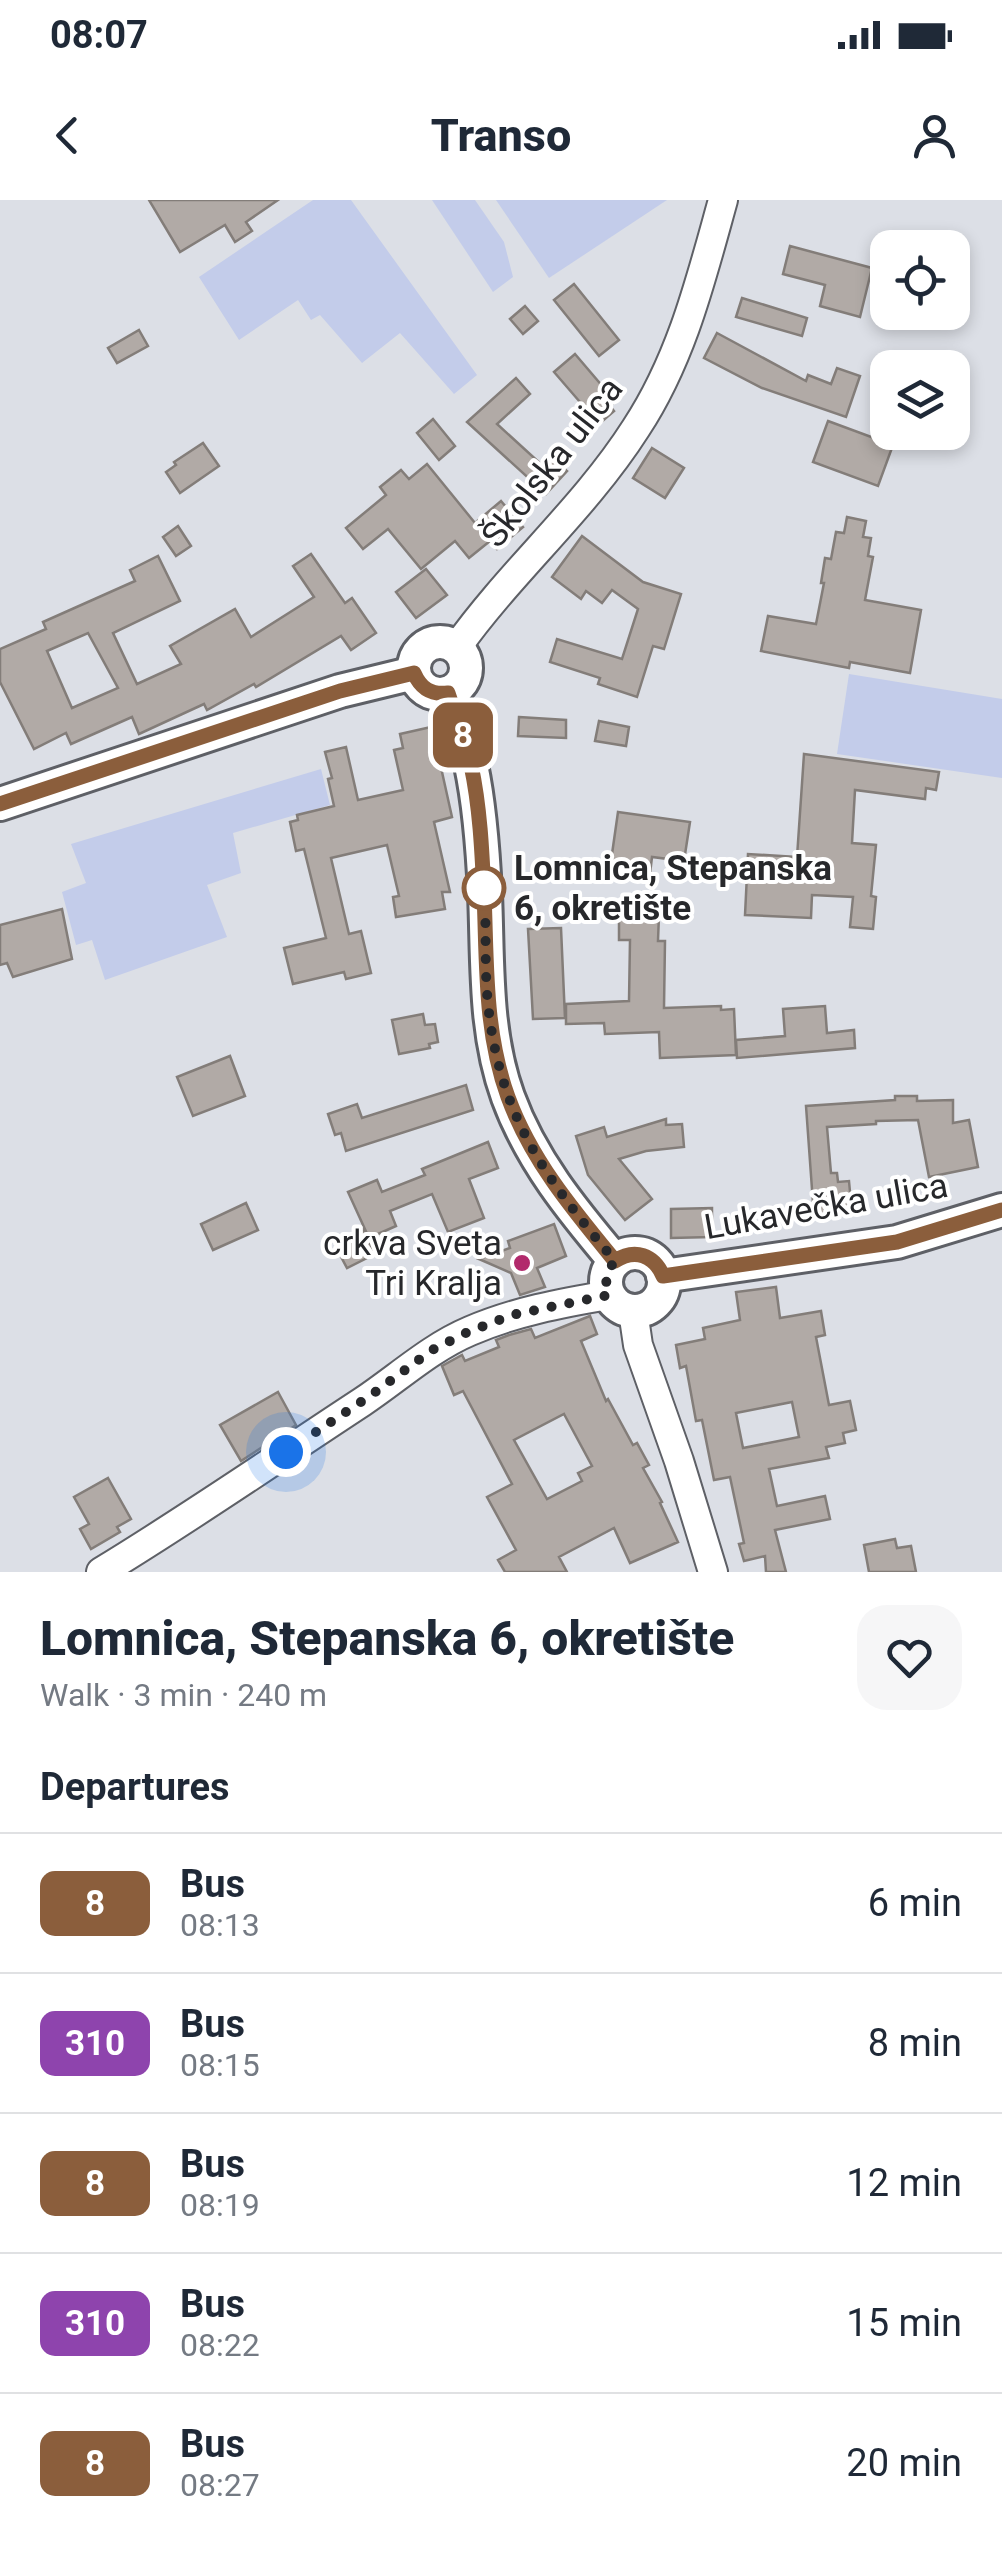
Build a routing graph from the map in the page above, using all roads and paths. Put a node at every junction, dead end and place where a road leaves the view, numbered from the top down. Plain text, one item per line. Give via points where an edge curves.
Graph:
1 (723, 200) edge
2 (457, 647) junction
3 (414, 673) junction
4 (448, 693) junction
5 (0, 804) edge
6 (1002, 1210) edge
7 (615, 1261) junction
8 (663, 1276) junction
9 (621, 1303) junction
10 (101, 1572) edge
11 (713, 1572) edge

1 - 2 street, Školska ulica via 684,335 636,428
2 - 3 street via 430,643 417,656
2 - 4 street, Školska ulica via 466,673
3 - 4 street via 430,692
3 - 5 street via 340,691
4 - 7 street via 478,811 488,1002 506,1093 552,1182
6 - 8 street, Lukavečka ulica via 897,1242
7 - 8 street via 642,1254
7 - 9 street via 606,1286
8 - 9 street via 652,1306
9 - 10 street via 512,1315 432,1350
9 - 11 street

